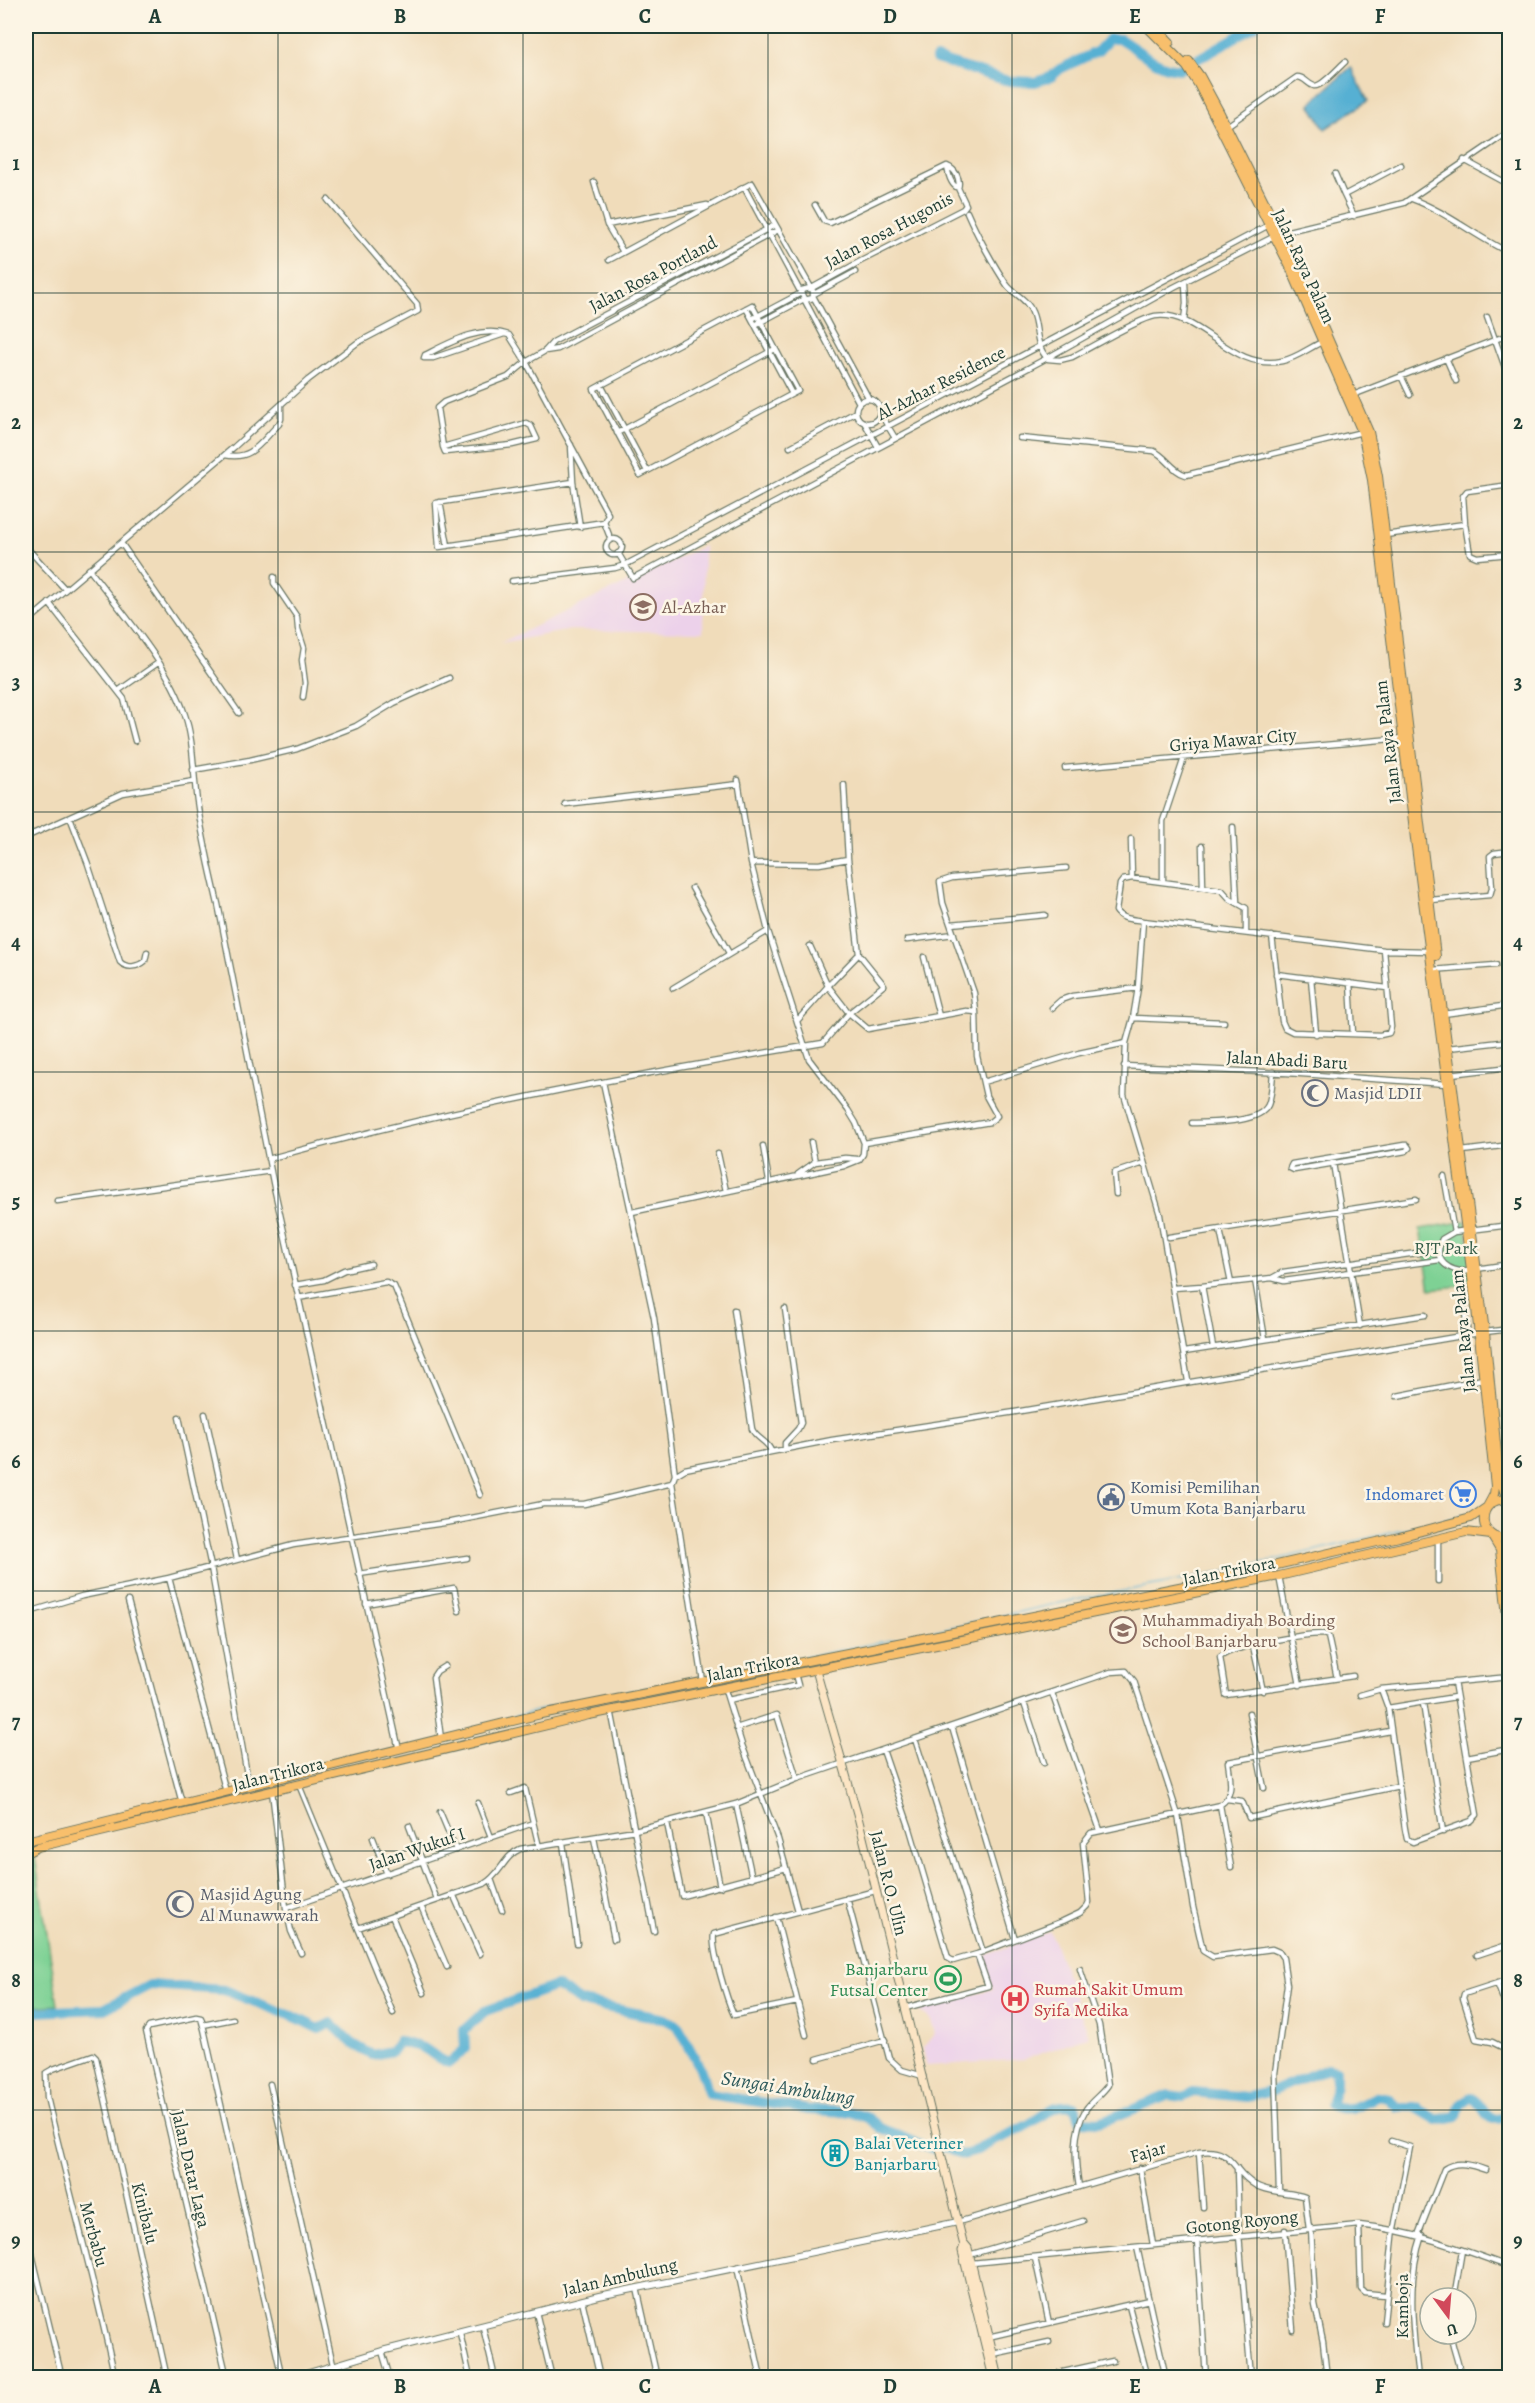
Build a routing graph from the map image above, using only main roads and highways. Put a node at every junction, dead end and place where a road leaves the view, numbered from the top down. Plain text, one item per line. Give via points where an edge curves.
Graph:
1 (1146, 26) edge
2 (1154, 26) edge
3 (1181, 57) junction
4 (1189, 65) junction
5 (1250, 179) junction
6 (1278, 235) junction
7 (1326, 340) junction
8 (1430, 925) junction
9 (1435, 970) junction
10 (1468, 1231) junction
11 (1482, 1332) junction
12 (1509, 1499) edge
13 (1487, 1507) junction
14 (1491, 1535) junction
15 (1509, 1538) edge
16 (1509, 1550) edge
17 (1509, 1572) edge
18 (1012, 1620) junction
19 (1014, 1629) junction
20 (1509, 1645) edge
21 (816, 1670) junction
22 (691, 1684) junction
23 (692, 1694) junction
24 (372, 1756) junction
25 (375, 1766) junction
26 (121, 1818) junction
27 (123, 1828) junction
28 (26, 1841) edge
29 (26, 1854) edge
30 (964, 2245) junction
31 (974, 2286) junction
32 (993, 2378) edge
33 (999, 2378) edge

1 - 3 main road, Jalan Raya Palam
2 - 3 main road, Jalan Raya Palam
3 - 4 main road, Jalan Raya Palam
4 - 5 main road, Jalan Raya Palam
4 - 5 main road, Jalan Raya Palam via 1200,76 1227,126
5 - 6 main road, Jalan Raya Palam
5 - 6 main road, Jalan Raya Palam via 1269,225
6 - 7 main road, Jalan Raya Palam
7 - 8 main road, Jalan Raya Palam via 1362,432 1372,480
7 - 8 main road, Jalan Raya Palam via 1372,446 1430,900
8 - 9 main road, Jalan Raya Palam
8 - 9 main road, Jalan Raya Palam
9 - 10 main road, Jalan Raya Palam
9 - 10 main road, Jalan Raya Palam via 1462,1151
10 - 11 main road, Jalan Raya Palam
11 - 12 main road, Jalan Raya Palam via 1499,1474
11 - 13 main road, Jalan Raya Palam via 1495,1486
12 - 13 main road, Jalan Trikora via 1496,1500
13 - 14 main road via 1483,1519
13 - 18 main road, Jalan Trikora via 1471,1518 1451,1524 1321,1556
14 - 15 main road, Jalan Trikora
14 - 19 main road, Jalan Trikora via 1466,1532 1279,1576
14 - 20 main road via 1500,1550
16 - 17 main road
18 - 19 main road
18 - 22 main road, Jalan Trikora
19 - 21 main road, Jalan Trikora
21 - 23 main road, Jalan Trikora
21 - 30 main road, Jalan R.O. Ulin via 924,2076
22 - 23 main road
22 - 24 main road, Jalan Trikora via 541,1714
23 - 25 main road, Jalan Trikora
24 - 25 main road
24 - 26 main road, Jalan Trikora
25 - 27 main road, Jalan Trikora
26 - 27 main road
26 - 28 main road, Jalan Trikora
27 - 29 main road, Jalan Trikora via 38,1847
30 - 31 main road, Jalan R.O. Ulin via 962,2251
30 - 31 main road, Jalan R.O. Ulin via 968,2248
31 - 32 main road, Jalan R.O. Ulin
31 - 33 main road, Jalan R.O. Ulin

